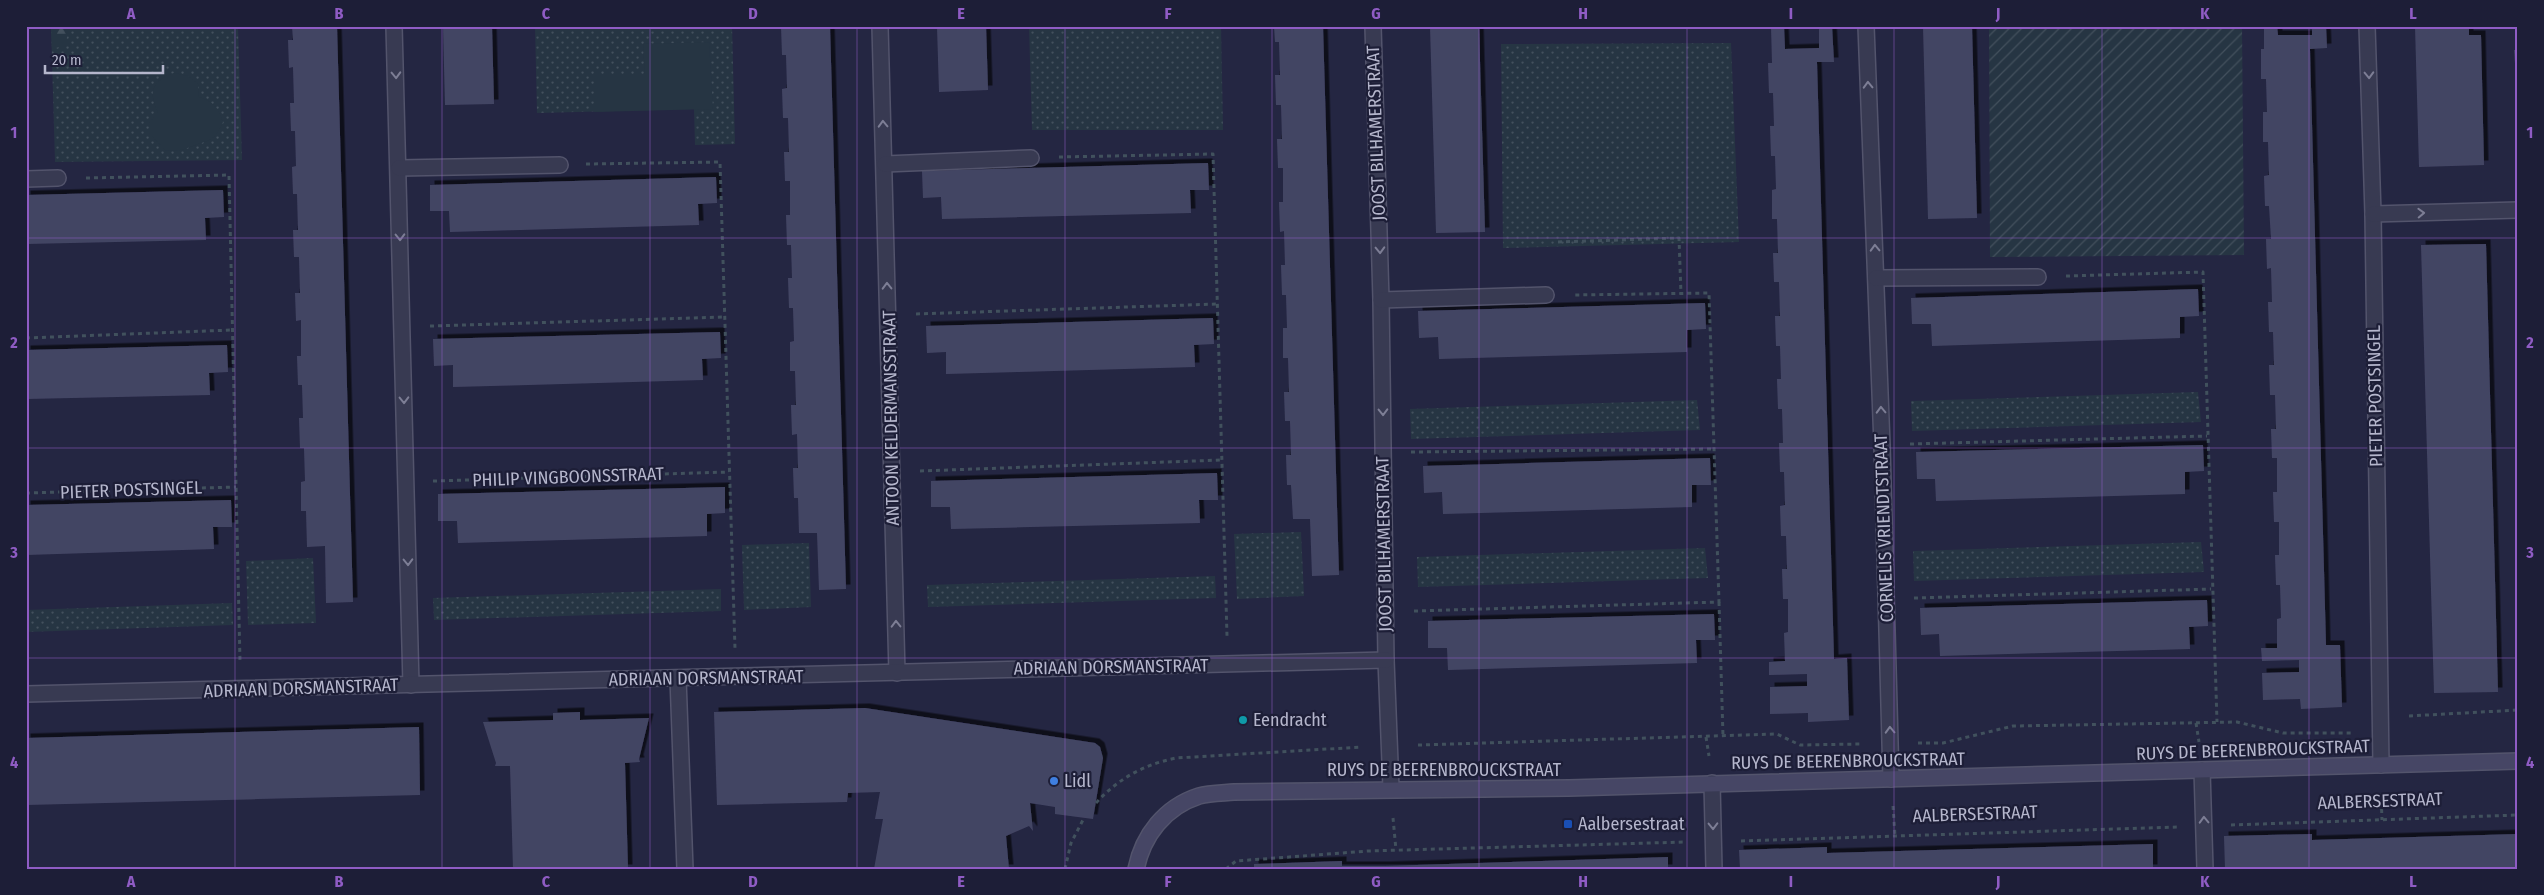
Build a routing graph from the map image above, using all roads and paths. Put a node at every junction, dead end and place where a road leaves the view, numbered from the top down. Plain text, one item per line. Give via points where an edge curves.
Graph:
1 (394, 26) edge
2 (880, 26) edge
3 (1373, 26) edge
4 (1866, 26) edge
5 (2367, 26) edge
6 (1031, 158) joint
7 (884, 164) junction
8 (560, 165) joint
9 (399, 168) junction
10 (58, 178) joint
11 (26, 179) edge
12 (2518, 210) edge
13 (2373, 214) junction
14 (1558, 242) dead end
15 (2038, 277) joint
16 (1876, 278) junction
17 (1681, 294) junction
18 (1546, 295) joint
19 (1381, 300) junction
20 (1218, 304) junction
21 (888, 315) junction
22 (725, 317) junction
23 (402, 327) junction
24 (232, 330) junction
25 (26, 338) edge
26 (2207, 436) junction
27 (1882, 445) junction
28 (1715, 448) junction
29 (1383, 452) junction
30 (1222, 460) junction
31 (729, 472) junction
32 (892, 472) junction
33 (406, 481) junction
34 (236, 486) junction
35 (26, 493) edge
36 (2211, 589) junction
37 (1886, 599) junction
38 (1720, 602) junction
39 (1385, 612) junction
40 (1386, 660) junction
41 (1228, 664) junction
42 (897, 672) junction
43 (736, 677) junction
44 (678, 678) junction
45 (411, 685) junction
46 (241, 690) junction
47 (26, 694) edge
48 (2518, 710) edge
49 (2217, 722) junction
50 (2380, 726) junction
51 (1724, 736) junction
52 (1890, 743) junction
53 (1388, 745) junction
54 (2518, 761) edge
55 (2381, 765) junction
56 (2202, 770) junction
57 (1891, 779) junction
58 (1712, 783) junction
59 (1391, 788) junction
60 (1096, 803) dead end
61 (2518, 815) edge
62 (1084, 818) dead end
63 (2204, 826) junction
64 (1713, 842) junction
65 (685, 869) edge
66 (1065, 869) edge
67 (1136, 869) edge
68 (1226, 869) edge
69 (1714, 869) edge
70 (2205, 869) edge

1 -> 9 street
7 -> 2 street, ANTOON KELDERMANSSTRAAT
3 -> 19 street, JOOST BILHAMERSTRAAT
16 -> 4 street, CORNELIS VRIENDTSTRAAT
5 -> 13 street, PIETER POSTSINGEL
6 - 7 street
6 - 20 path via 1213,154
21 -> 7 street, ANTOON KELDERMANSSTRAAT
8 - 9 street
8 - 22 path via 720,162
9 -> 23 street
10 - 11 street
10 - 24 path via 229,175
13 -> 12 street
13 - 50 street, PIETER POSTSINGEL
14 - 17 path via 1679,238
15 - 16 street
15 - 26 path via 2203,272
27 -> 16 street, CORNELIS VRIENDTSTRAAT
17 - 18 path
17 - 28 path via 1709,293
18 - 19 street
19 -> 29 street, JOOST BILHAMERSTRAAT
20 - 21 path
20 - 30 path
21 - 32 street, ANTOON KELDERMANSSTRAAT
22 - 23 path
22 - 31 path
23 -> 33 street
24 - 25 path
24 - 34 path
26 - 27 path
26 - 36 path
27 - 37 street, CORNELIS VRIENDTSTRAAT
28 - 29 path
28 - 38 path
29 - 39 street, JOOST BILHAMERSTRAAT
30 - 32 path
30 - 41 path
31 - 33 path, PHILIP VINGBOONSSTRAAT
31 - 43 path
42 -> 32 street, ANTOON KELDERMANSSTRAAT
33 -> 45 street
34 - 35 path, PIETER POSTSINGEL
34 - 46 path
36 - 37 path
36 - 49 path
52 -> 37 street, CORNELIS VRIENDTSTRAAT
38 - 39 path
38 - 51 path
39 - 40 street, JOOST BILHAMERSTRAAT
40 - 41 street, ADRIAAN DORSMANSTRAAT
40 - 53 street, JOOST BILHAMERSTRAAT
41 - 42 street, ADRIAAN DORSMANSTRAAT
42 - 43 street, ADRIAAN DORSMANSTRAAT
43 - 44 street, ADRIAAN DORSMANSTRAAT
44 - 45 street, ADRIAAN DORSMANSTRAAT
44 - 65 street
45 - 46 street, ADRIAAN DORSMANSTRAAT
46 - 47 street, ADRIAAN DORSMANSTRAAT
48 - 50 path via 2394,717
49 - 50 path via 2237,722 2292,733 2349,734
49 - 52 path via 2013,726 1943,743
50 - 55 street, PIETER POSTSINGEL
51 - 52 path via 1777,734 1800,745
51 - 53 path
52 - 57 street, CORNELIS VRIENDTSTRAAT
53 - 59 street, JOOST BILHAMERSTRAAT
53 - 60 path via 1154,762 1112,786
54 - 55 street, RUYS DE BEERENBROUCKSTRAAT
55 - 56 street, RUYS DE BEERENBROUCKSTRAAT
56 - 57 street, RUYS DE BEERENBROUCKSTRAAT
63 -> 56 street
57 - 58 street, RUYS DE BEERENBROUCKSTRAAT
58 - 59 street, RUYS DE BEERENBROUCKSTRAAT via 1569,788
58 -> 64 street
59 - 67 street, RUYS DE BEERENBROUCKSTRAAT via 1234,792 1200,796 1181,804 1158,821 1139,853
61 - 63 path, AALBERSESTRAAT
62 - 66 path via 1071,844
63 - 64 path, AALBERSESTRAAT
63 - 70 street
64 - 68 path, AALBERSESTRAAT via 1368,851 1236,860
64 - 69 street

